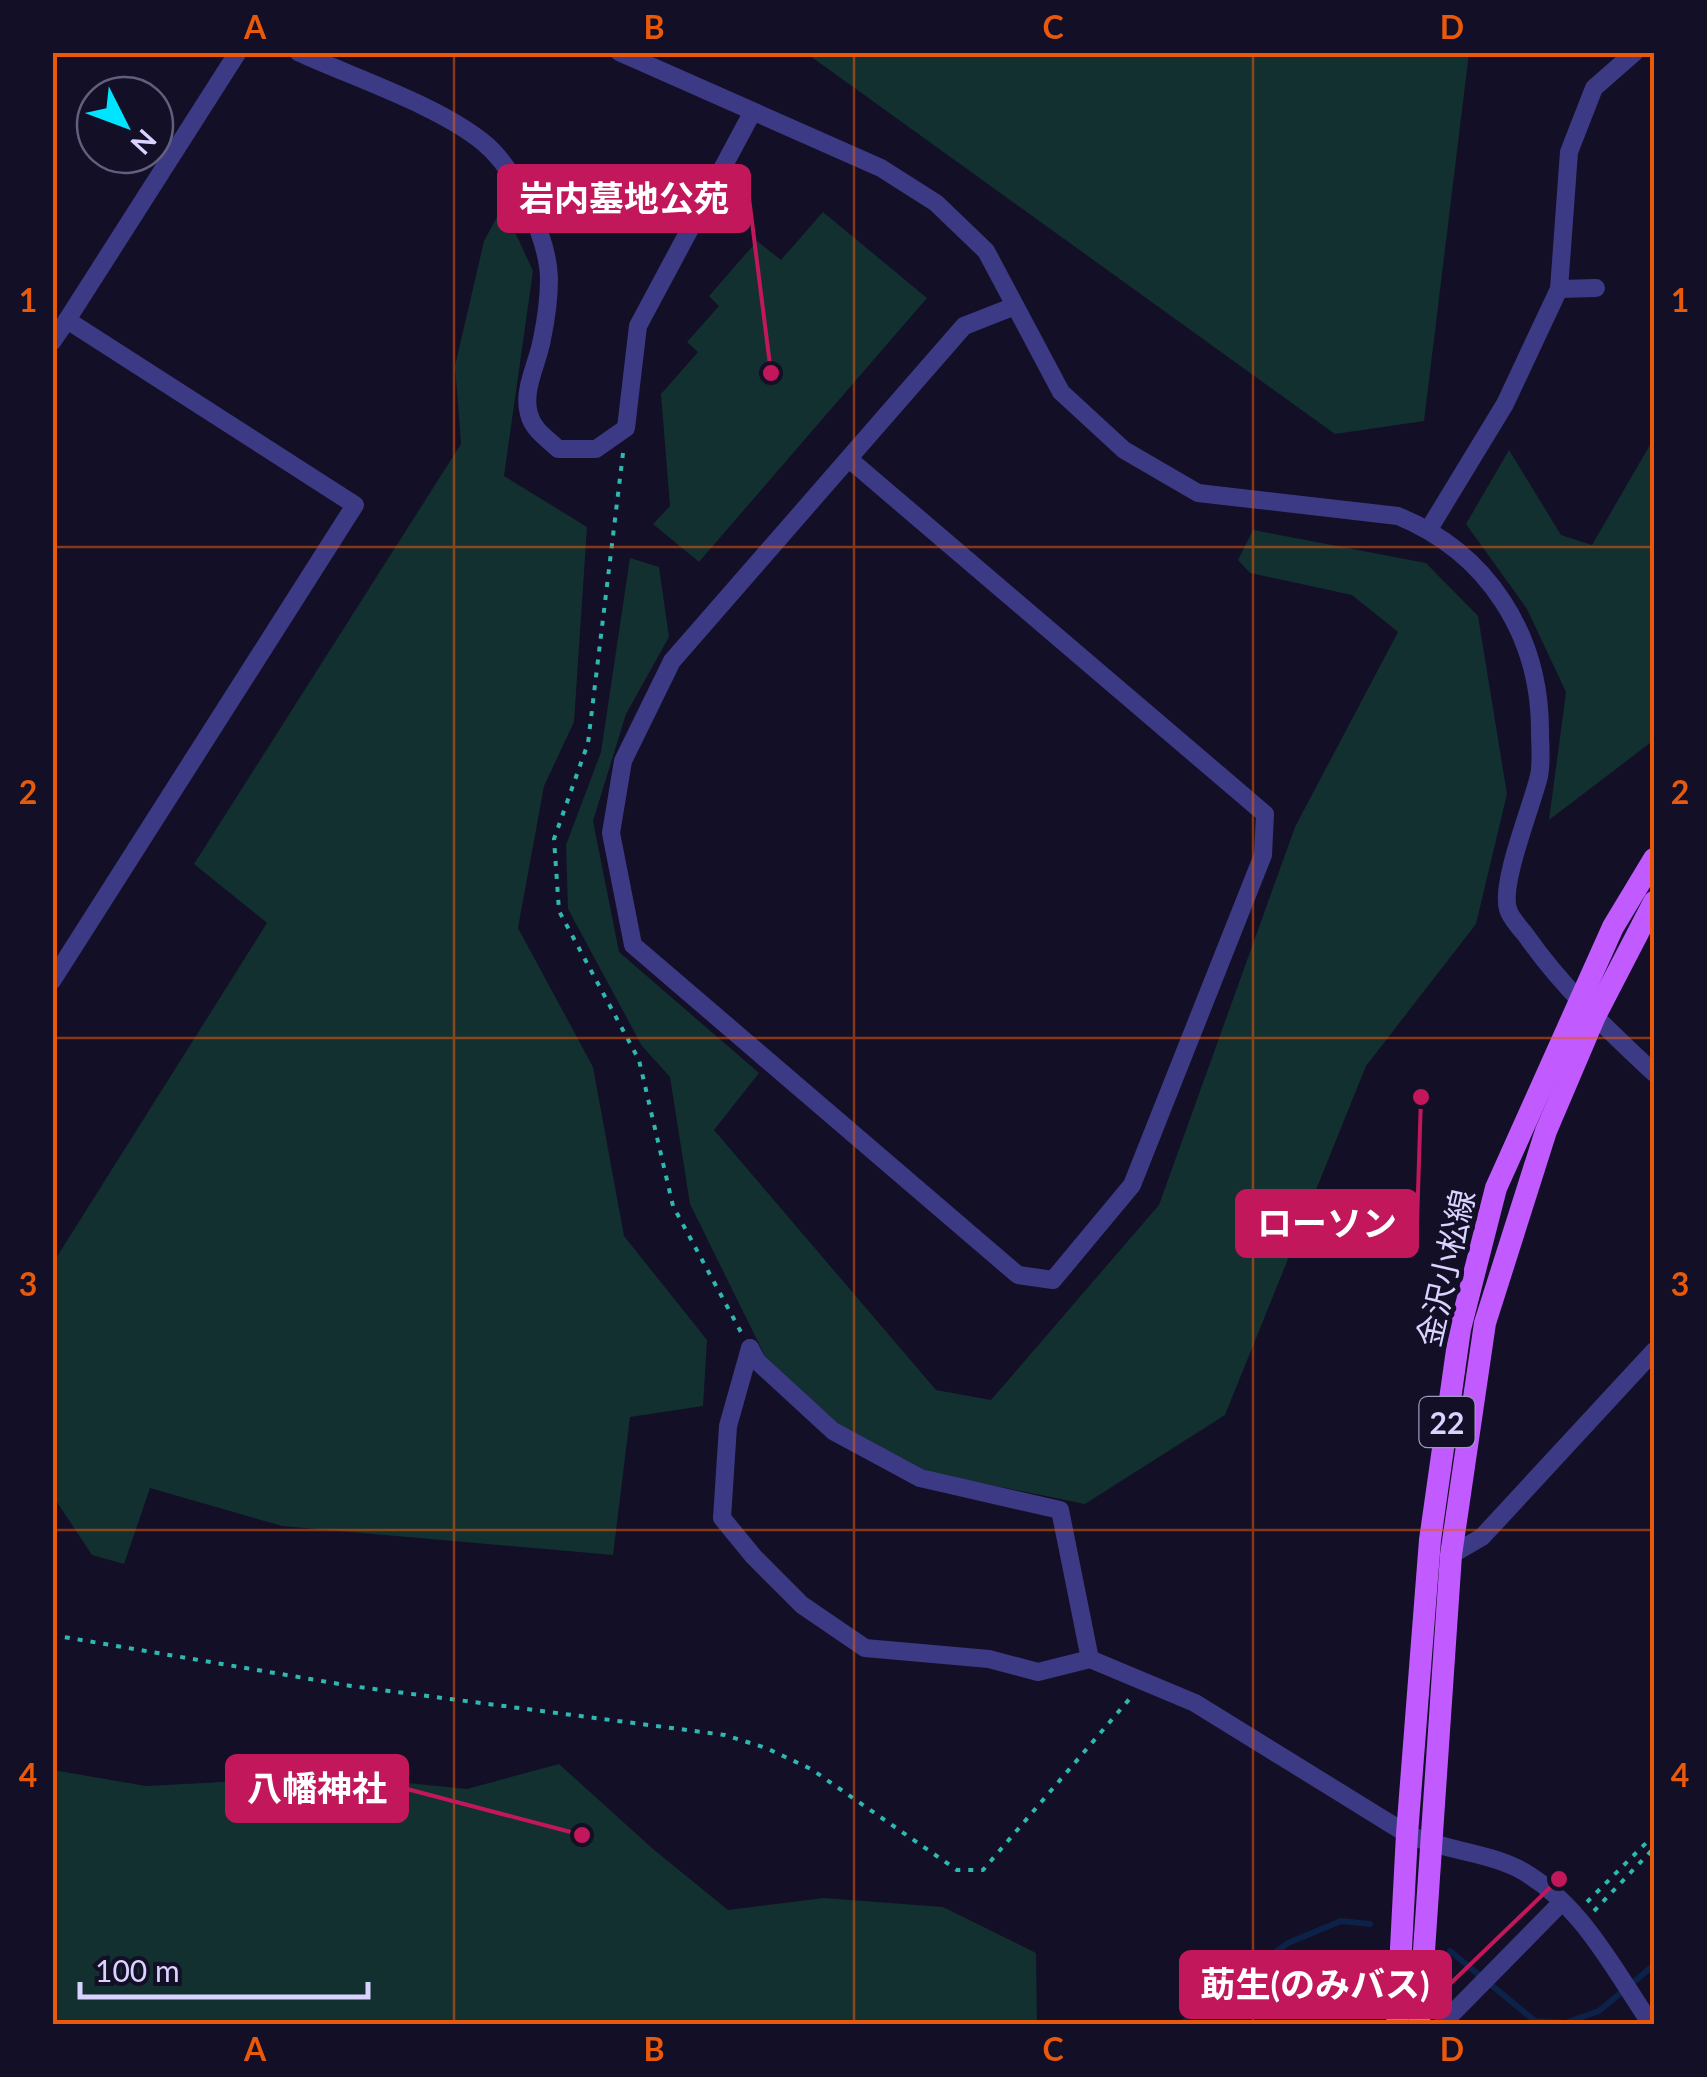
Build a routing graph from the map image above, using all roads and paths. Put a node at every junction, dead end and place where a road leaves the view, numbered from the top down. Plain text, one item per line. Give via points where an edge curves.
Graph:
1 (238, 52) edge
2 (298, 52) edge
3 (619, 52) edge
4 (1635, 52) edge
5 (752, 113) junction
6 (1596, 288) dead end
7 (1559, 289) junction
8 (1015, 306) junction
9 (66, 320) junction
10 (52, 342) edge
11 (849, 459) junction
12 (1430, 529) junction
13 (1654, 859) edge
14 (1654, 902) edge
15 (52, 981) edge
16 (1587, 1007) junction
17 (1654, 1073) edge
18 (1654, 1351) edge
19 (1451, 1555) junction
20 (52, 1635) edge
21 (1090, 1658) junction
22 (1143, 1683) junction
23 (1407, 1834) junction
24 (1654, 1835) edge
25 (1433, 1846) junction
26 (1654, 1848) edge
27 (1573, 1913) junction
28 (1396, 2024) edge
29 (1419, 2024) edge
30 (1442, 2024) edge
31 (1651, 2024) edge

1 - 9 street
2 - 5 street via 447,118 485,143 510,171 542,241 549,276 528,412 558,448 596,449 626,428 638,326
3 - 5 street
4 - 7 street via 1594,88 1569,152
5 - 8 street via 881,168 936,203 986,250
6 - 7 street
7 - 12 street via 1505,404
8 - 11 street via 964,326
8 - 12 street via 1061,392 1124,450 1198,493 1398,516
9 - 10 street
9 - 15 street via 355,505
11 - 11 street via 672,661 623,761 611,833 633,945 1018,1275 1053,1280 1132,1185 1263,856 1265,814
12 - 16 street via 1508,606 1522,634 1540,698 1540,771 1506,888 1508,910
13 - 16 main road, 金沢小松線 / 22 via 1613,927
14 - 16 main road, 金沢小松線 / 22
16 - 17 street
16 - 19 main road, 金沢小松線 / 22 via 1485,1323
16 - 23 main road, 金沢小松線 / 22 via 1496,1188 1460,1329 1430,1540
18 - 19 street via 1482,1537
19 - 25 main road, 金沢小松線 / 22
20 - 22 path via 351,1686 725,1735 811,1769 957,1870 983,1870
21 - 21 street via 1038,1672 989,1659 865,1648 802,1605 722,1518 728,1426 750,1348 832,1431 920,1478 1060,1510
21 - 22 street
22 - 23 street via 1195,1703
23 - 25 street
23 - 28 main road, 金沢小松線 / 22
24 - 27 path
25 - 27 street via 1514,1867
25 - 29 main road, 金沢小松線 / 22
26 - 27 path
27 - 30 street
27 - 31 street

